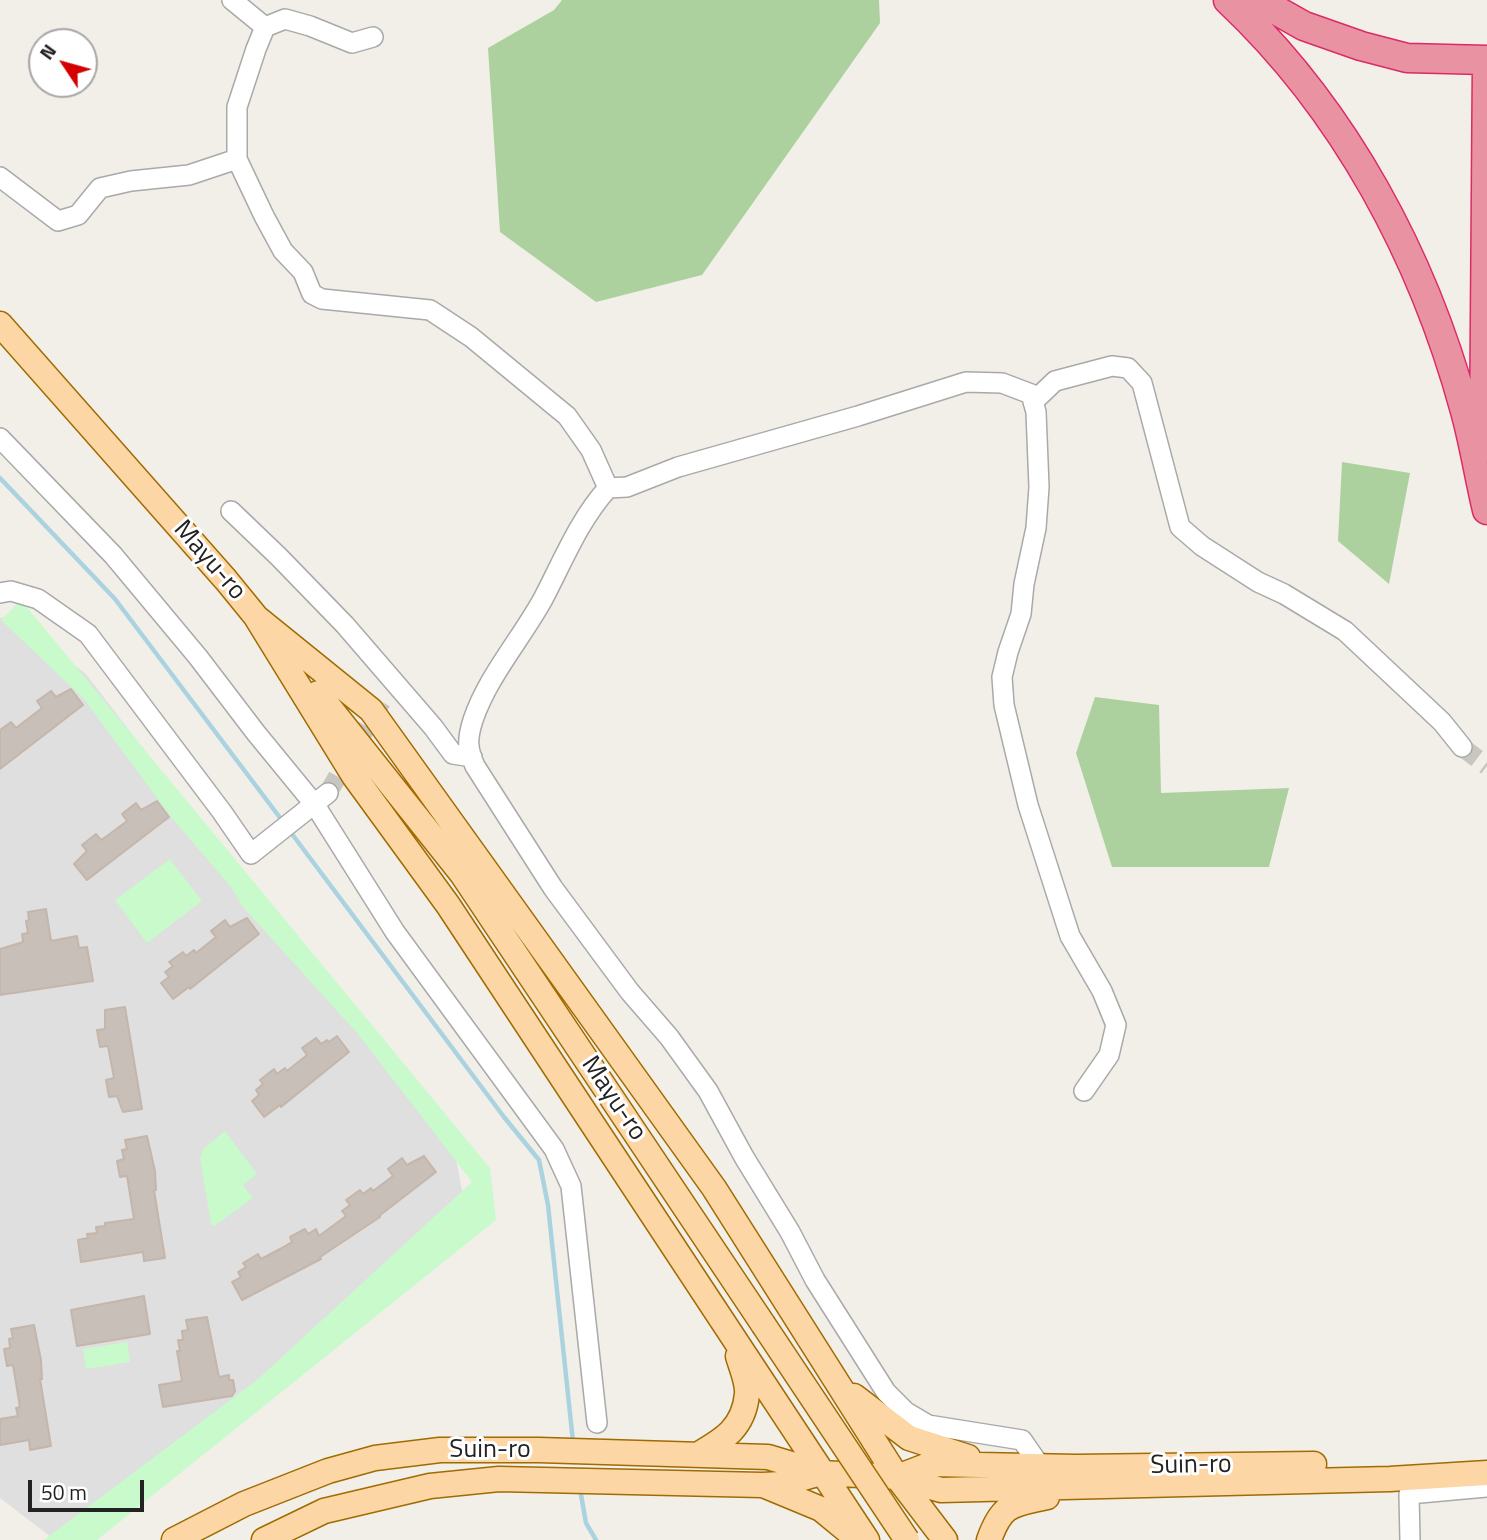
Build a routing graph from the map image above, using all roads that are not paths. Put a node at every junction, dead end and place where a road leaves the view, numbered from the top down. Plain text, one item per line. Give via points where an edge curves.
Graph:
1 (232, 0) edge
2 (1228, 0) edge
3 (1258, 0) edge
4 (265, 27) junction
5 (373, 37) dead end
6 (1487, 61) edge
7 (237, 159) junction
8 (0, 177) edge
9 (0, 324) edge
10 (1033, 402) junction
11 (0, 438) edge
12 (608, 488) junction
13 (1485, 504) edge
14 (231, 511) dead end
15 (0, 593) edge
16 (256, 617) junction
17 (1462, 747) tunnel mouth
18 (472, 757) junction
19 (318, 802) junction
20 (1084, 1091) dead end
21 (734, 1338) junction
22 (841, 1386) junction
23 (597, 1423) dead end
24 (696, 1455) junction
25 (1487, 1456) edge
26 (992, 1465) junction
27 (1040, 1466) junction
28 (821, 1473) junction
29 (1487, 1473) edge
30 (897, 1477) junction
31 (762, 1485) junction
32 (1109, 1485) junction
33 (1487, 1487) edge
34 (174, 1540) edge
35 (264, 1540) edge
36 (858, 1540) edge
37 (867, 1540) edge
38 (906, 1540) edge
39 (944, 1540) edge
40 (989, 1540) edge
41 (1410, 1540) edge

1 - 4 street
2 - 13 highway via 1259,29 1317,100 1392,218 1435,318 1465,412
3 - 6 highway via 1304,26 1407,58
4 - 5 street via 285,19 352,43
4 - 7 street via 237,107
6 - 13 highway
7 - 8 street via 189,175 100,188 78,215 58,221
7 - 12 street via 270,228 303,272 312,294 430,310 450,323 567,416 591,450
9 - 16 main road, Mayu-ro
10 - 12 street via 1031,394 1002,383 966,382 678,467 627,487
10 - 17 street via 1055,381 1112,366 1128,368 1143,383 1180,527 1258,582 1345,631 1442,722
10 - 20 street via 1039,487 1036,528 1021,614 1002,677 1004,705 1028,805 1070,936 1116,1025 1109,1055
11 - 19 street via 113,555 256,733
12 - 18 street via 584,520 543,599 486,690 467,747
14 - 18 street via 345,625 389,690 433,727 453,754
15 - 19 street via 38,599 88,634 251,854
16 - 21 main road via 354,776 448,905
16 - 22 main road via 370,710 714,1188
16 - 38 main road, Mayu-ro, bridge via 462,874
18 - 27 street via 553,888 708,1091 815,1280 886,1392 928,1425 1022,1440
19 - 23 street via 396,932 554,1149 571,1186
21 - 24 main road via 747,1392 740,1418 728,1437
21 - 28 main road
22 - 26 main road via 909,1438
22 - 30 main road
24 - 28 main road, Suin-ro via 768,1457
24 - 34 main road, Suin-ro via 440,1450 375,1458 244,1504
25 - 27 main road, Suin-ro via 1395,1463
26 - 27 main road, Suin-ro
26 - 30 main road, Suin-ro via 931,1464
28 - 30 main road, Suin-ro
28 - 31 main road, Suin-ro
28 - 37 main road
29 - 32 main road, Suin-ro
30 - 32 main road, Suin-ro via 941,1490
30 - 39 main road
31 - 35 main road, Suin-ro via 499,1479 430,1486 324,1511
31 - 36 main road via 821,1509
32 - 40 main road via 1011,1505 996,1520
33 - 41 street via 1409,1494

